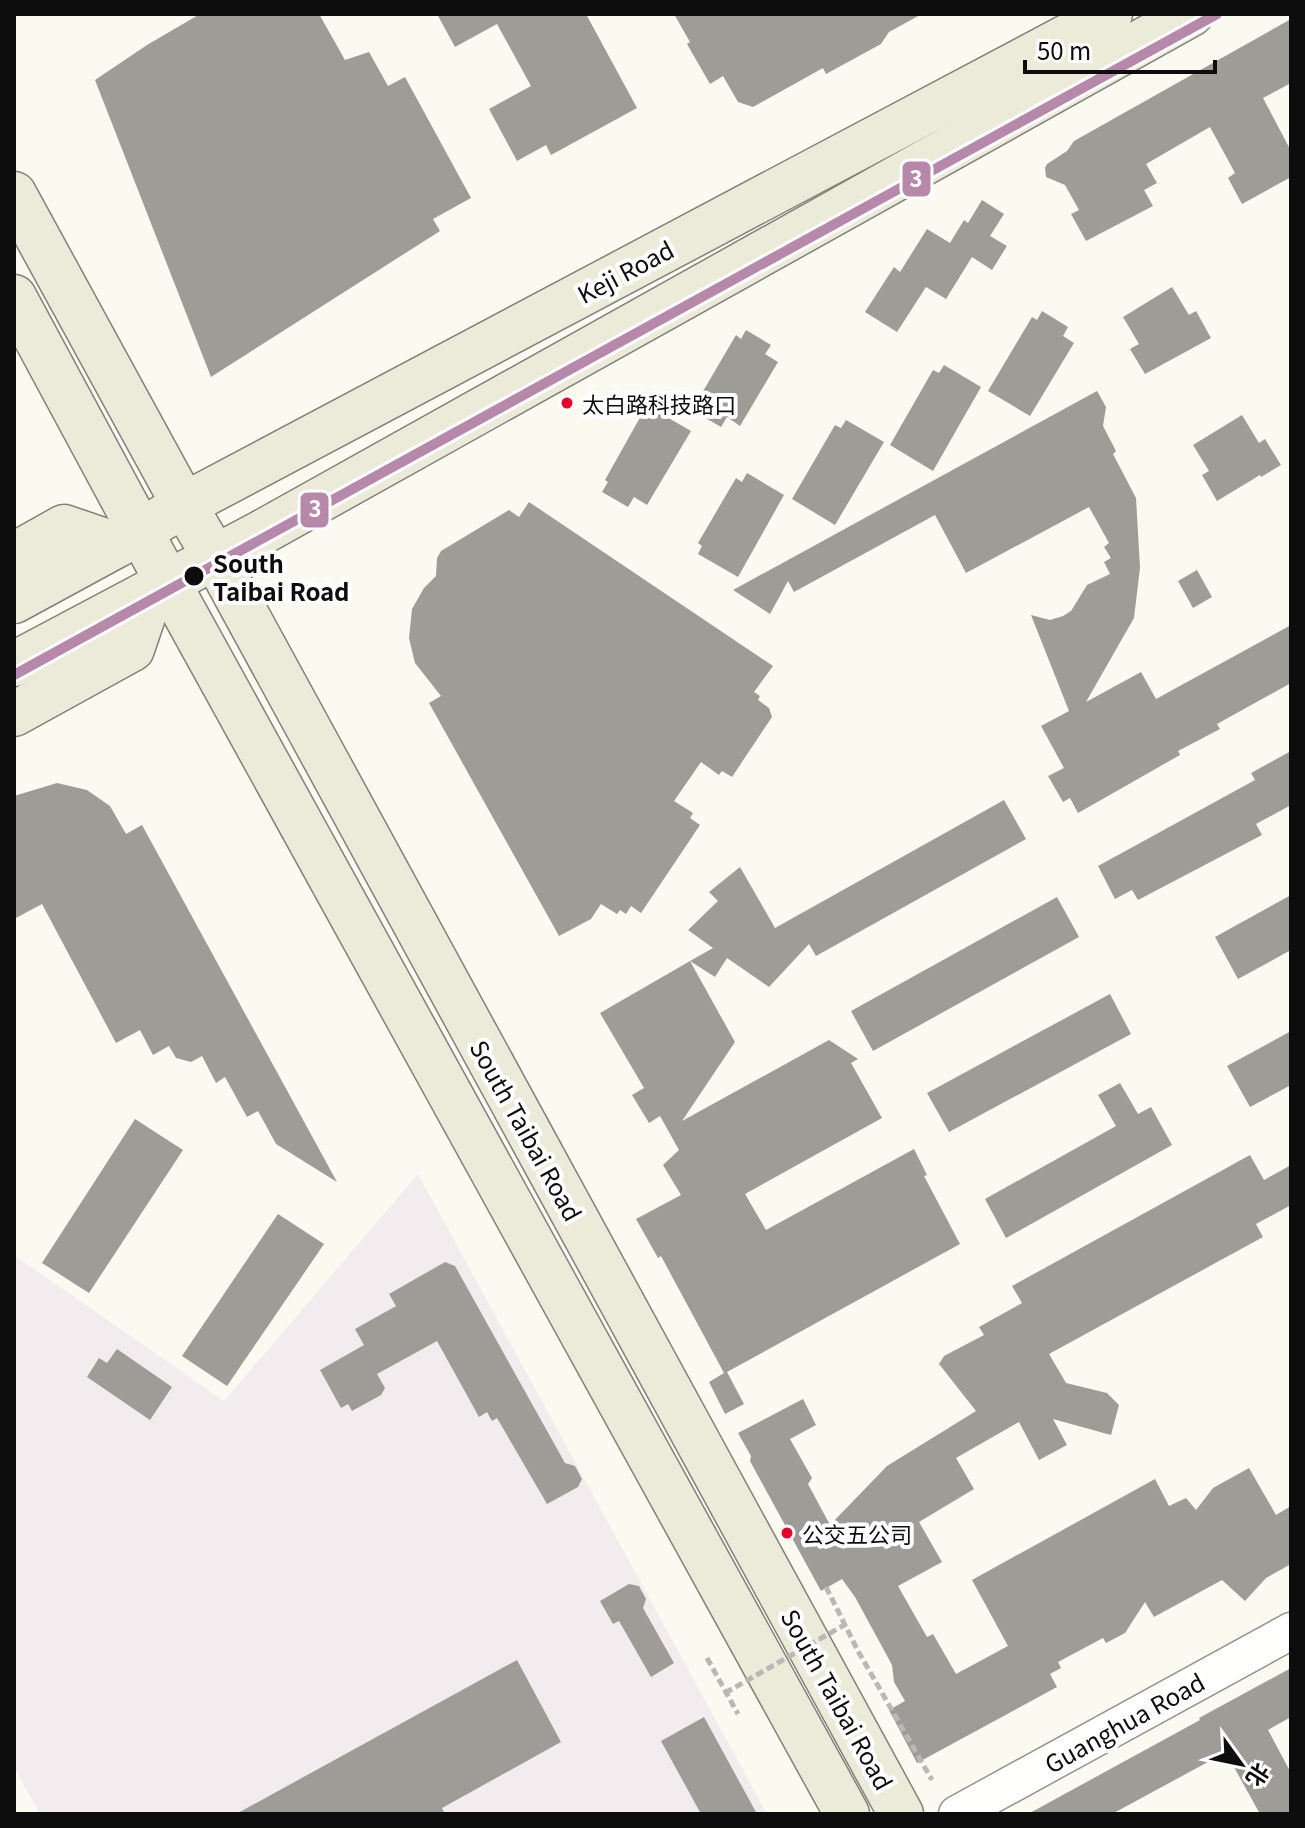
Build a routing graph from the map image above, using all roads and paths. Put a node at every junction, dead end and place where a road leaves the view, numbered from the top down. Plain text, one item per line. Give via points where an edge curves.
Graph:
1 (1191, 14) edge
2 (1092, 30) edge
3 (14, 194) edge
4 (14, 297) edge
5 (184, 505) junction
6 (130, 538) junction
7 (14, 555) edge
8 (215, 557) junction
9 (160, 586) junction
10 (14, 601) edge
11 (14, 664) edge
12 (14, 714) edge
13 (826, 1587) dead end
14 (846, 1624) junction
15 (1291, 1631) edge
16 (707, 1658) dead end
17 (725, 1693) junction
18 (738, 1714) dead end
19 (932, 1780) dead end
20 (847, 1814) edge
21 (901, 1814) edge
22 (957, 1814) edge

1 - 2 main road, Keji Road
2 - 5 main road, Keji Road
2 - 8 main road, Keji Road via 537,379
3 - 5 main road, South Taibai Road
4 - 6 main road
5 - 6 main road, Keji Road
5 - 8 main road, South Taibai Road
6 - 7 main road via 64,527
6 - 9 main road, South Taibai Road
6 - 10 main road, Keji Road
8 - 9 main road, Keji Road
8 - 21 main road, South Taibai Road
9 - 11 main road, Keji Road
9 - 12 main road via 132,649
9 - 20 main road, South Taibai Road
13 - 14 path
14 - 17 path, bridge
14 - 19 path
15 - 22 street, Guanghua Road
16 - 17 path
17 - 18 path

